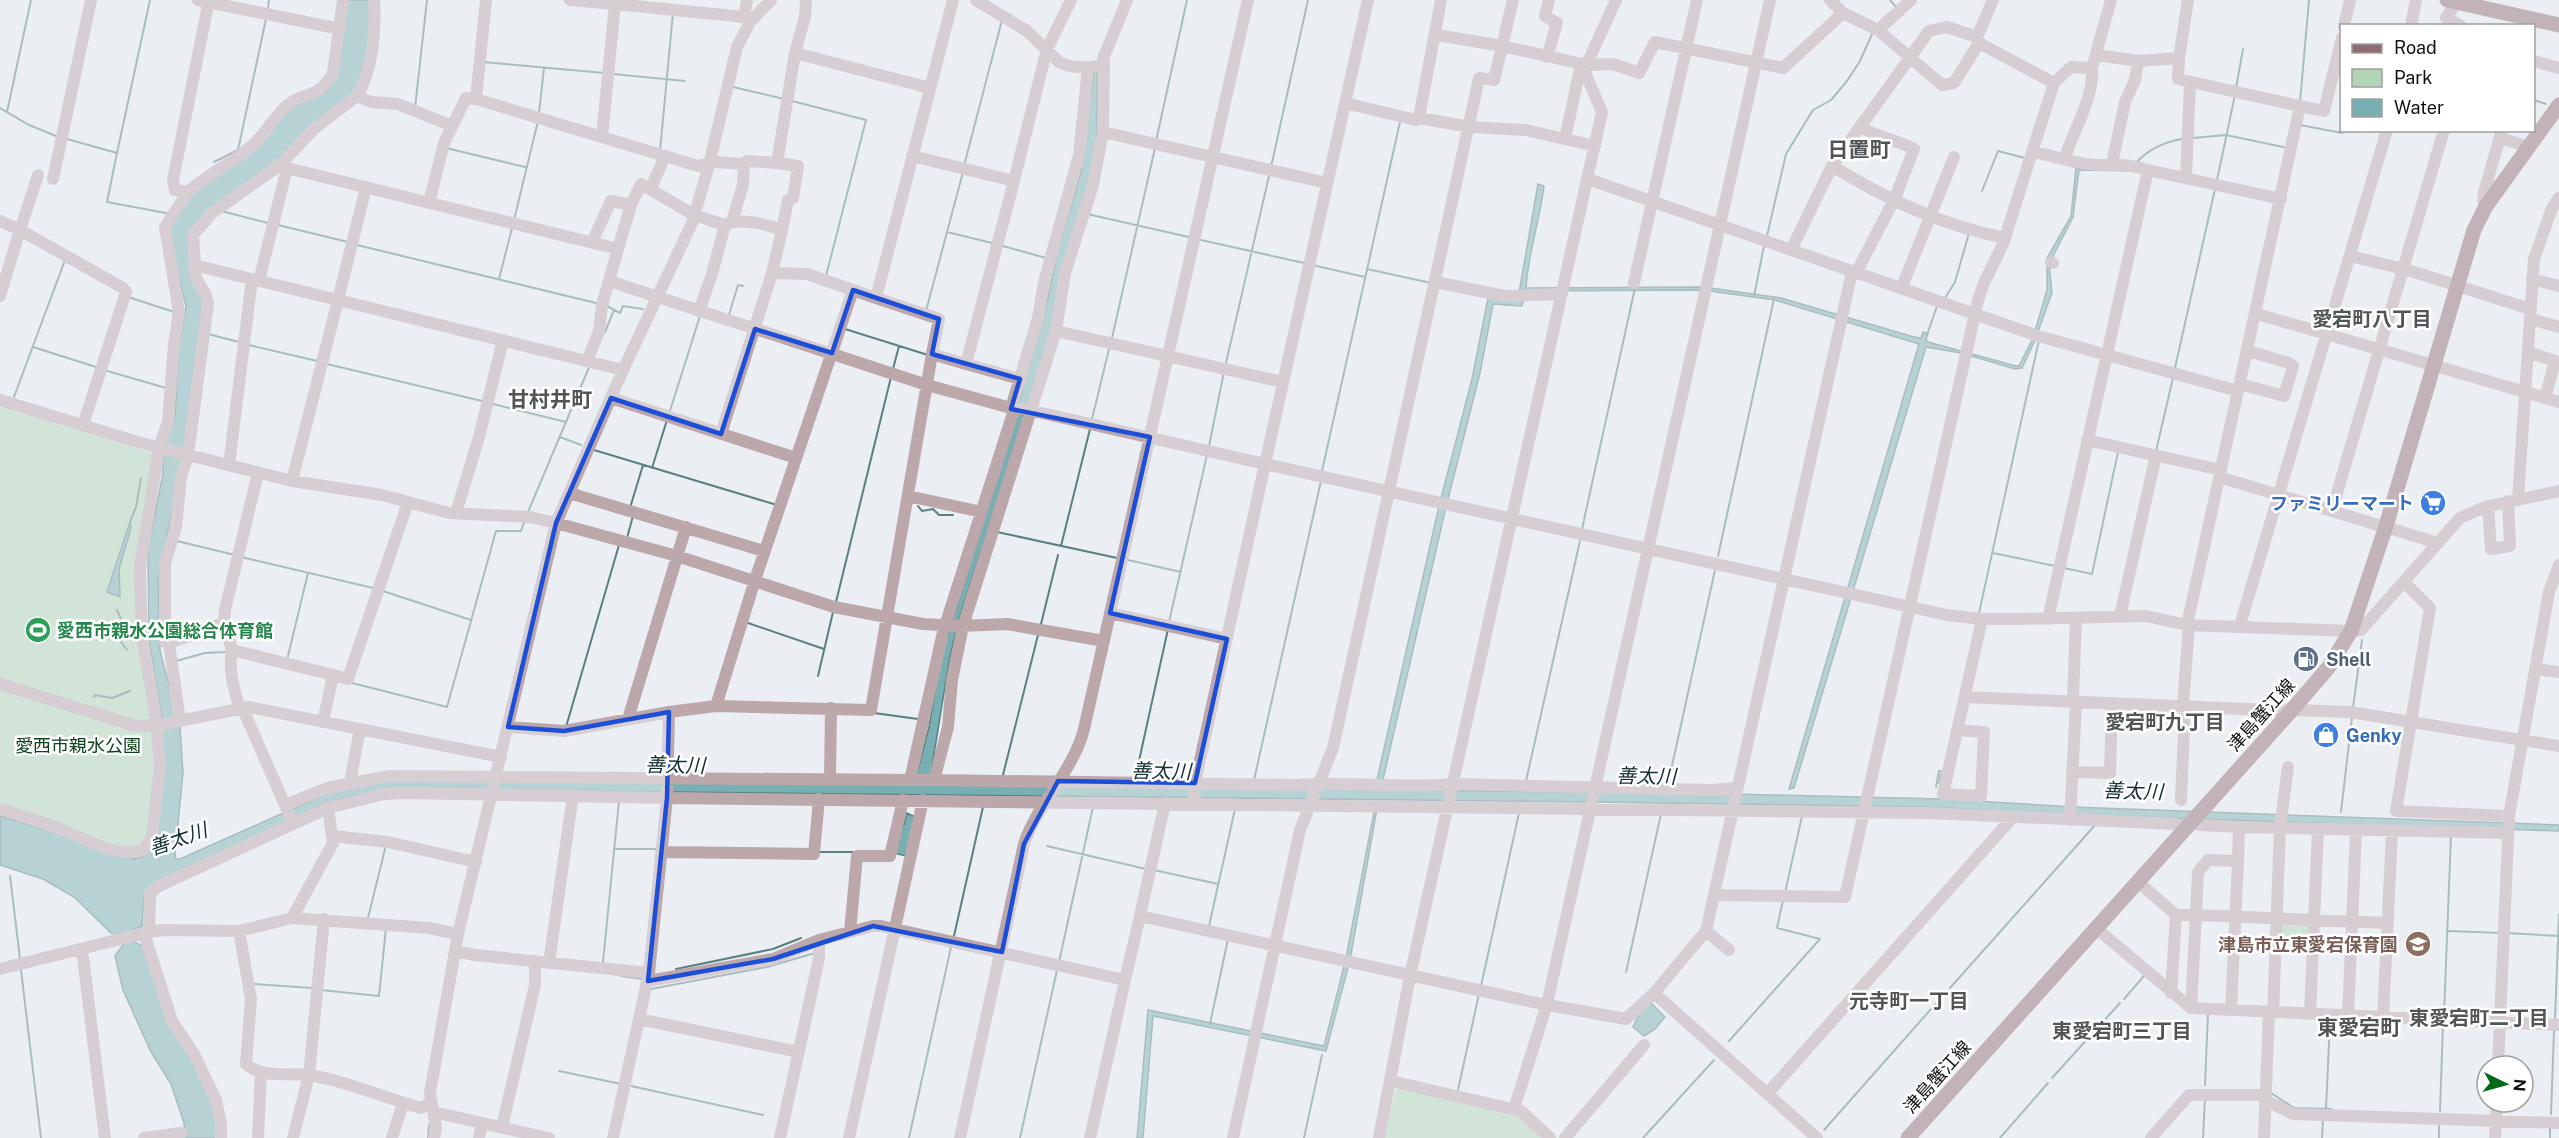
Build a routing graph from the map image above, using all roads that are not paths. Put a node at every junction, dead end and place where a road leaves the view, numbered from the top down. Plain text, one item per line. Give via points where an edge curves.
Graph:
1 (91, 0) edge
2 (343, 0) edge
3 (374, 0) edge
4 (486, 0) edge
5 (570, 0) edge
6 (747, 0) edge
7 (771, 0) edge
8 (807, 0) edge
9 (953, 0) edge
10 (976, 0) edge
11 (1071, 0) edge
12 (1127, 0) edge
13 (1248, 0) edge
14 (1368, 0) edge
15 (1442, 0) edge
16 (1513, 0) edge
17 (1549, 0) edge
18 (1616, 0) edge
19 (1697, 0) edge
20 (1770, 0) edge
21 (1830, 0) edge
22 (1911, 0) edge
23 (1993, 0) edge
24 (2111, 0) edge
25 (2188, 0) edge
26 (2350, 0) edge
27 (2416, 0) edge
28 (206, 1) edge
29 (2452, 1) edge
30 (615, 2) edge
31 (2500, 5) edge
32 (1843, 13) junction
33 (747, 20) junction
34 (2344, 24) edge
35 (2411, 24) edge
36 (2457, 24) edge
37 (2559, 25) edge
38 (340, 29) junction
39 (1878, 30) junction
40 (1437, 34) junction
41 (1978, 40) junction
42 (1502, 46) junction
43 (1686, 49) junction
44 (1047, 50) junction
45 (795, 53) junction
46 (2340, 54) edge
47 (2097, 55) junction
48 (1910, 56) junction
49 (1547, 57) junction
50 (2179, 58) junction
51 (2138, 61) junction
52 (2535, 61) edge
53 (1584, 64) junction
54 (1755, 64) junction
55 (1096, 67) junction
56 (2092, 68) junction
57 (2559, 68) edge
58 (2190, 82) junction
59 (2054, 83) junction
60 (2336, 85) edge
61 (930, 88) junction
62 (357, 96) junction
63 (476, 99) junction
64 (1345, 104) junction
65 (2559, 105) edge
66 (2300, 106) junction
67 (1419, 118) junction
68 (452, 126) junction
69 (1860, 126) junction
70 (1470, 127) junction
71 (1103, 132) junction
72 (2386, 132) edge
73 (2443, 132) edge
74 (2501, 134) edge
75 (602, 137) junction
76 (1565, 139) junction
77 (1595, 146) junction
78 (2529, 147) junction
79 (2033, 152) junction
80 (665, 156) junction
81 (912, 156) junction
82 (1954, 157) dead end
83 (1212, 158) junction
84 (2065, 158) junction
85 (777, 163) junction
86 (744, 164) junction
87 (2112, 164) junction
88 (709, 165) junction
89 (284, 166) junction
90 (1832, 166) junction
91 (2139, 167) junction
92 (38, 175) dead end
93 (2186, 177) junction
94 (53, 179) dead end
95 (1588, 179) junction
96 (1014, 181) junction
97 (1327, 183) junction
98 (366, 187) junction
99 (651, 188) junction
100 (188, 192) junction
101 (2559, 198) edge
102 (2281, 199) junction
103 (1893, 200) junction
104 (1652, 201) junction
105 (429, 203) junction
106 (631, 206) junction
107 (2486, 206) junction
108 (694, 215) junction
109 (1931, 218) junction
110 (0, 220) edge
111 (728, 223) junction
112 (1720, 225) junction
113 (20, 230) junction
114 (782, 230) junction
115 (2005, 238) junction
116 (592, 242) junction
117 (618, 249) junction
118 (1791, 250) junction
119 (2350, 255) junction
120 (194, 265) junction
121 (2403, 270) junction
122 (772, 273) junction
123 (1854, 273) junction
124 (2532, 279) junction
125 (256, 280) junction
126 (609, 281) junction
127 (1436, 282) junction
128 (1634, 283) dead end
129 (2457, 286) junction
130 (2559, 286) edge
131 (1901, 289) junction
132 (853, 290) junction
133 (1564, 290) junction
134 (0, 296) edge
135 (656, 297) junction
136 (876, 298) junction
137 (338, 300) junction
138 (699, 311) junction
139 (2256, 312) junction
140 (1974, 314) junction
141 (2530, 314) junction
142 (2559, 327) edge
143 (755, 329) junction
144 (1056, 331) junction
145 (2326, 335) junction
146 (503, 340) junction
147 (2248, 351) junction
148 (2380, 351) junction
149 (2528, 352) junction
150 (831, 353) junction
151 (932, 354) junction
152 (2106, 355) junction
153 (1168, 356) junction
154 (587, 361) junction
155 (966, 364) junction
156 (2433, 366) junction
157 (623, 370) junction
158 (1020, 379) junction
159 (1283, 382) junction
160 (927, 385) junction
161 (2239, 387) junction
162 (2525, 392) junction
163 (611, 398) junction
164 (2545, 398) junction
165 (0, 400) edge
166 (2559, 402) edge
167 (1022, 409) junction
168 (83, 425) junction
169 (721, 434) junction
170 (1150, 437) junction
171 (2088, 440) junction
172 (160, 448) junction
173 (188, 455) junction
174 (2156, 455) junction
175 (796, 458) junction
176 (1265, 464) junction
177 (229, 465) junction
178 (258, 472) junction
179 (2220, 473) junction
180 (292, 481) junction
181 (1389, 490) junction
182 (2559, 491) edge
183 (569, 493) junction
184 (2279, 494) junction
185 (908, 496) junction
186 (2513, 500) junction
187 (408, 502) junction
188 (2488, 506) junction
189 (2332, 510) junction
190 (982, 512) junction
191 (456, 513) junction
192 (1513, 518) junction
193 (556, 523) junction
194 (2386, 526) junction
195 (686, 527) junction
196 (2438, 543) junction
197 (1649, 548) junction
198 (764, 551) junction
199 (677, 556) junction
200 (2559, 565) edge
201 (1784, 578) junction
202 (755, 580) junction
203 (2404, 582) junction
204 (2554, 593) edge
205 (1909, 606) junction
206 (1110, 614) junction
207 (2120, 616) junction
208 (888, 617) junction
209 (2076, 618) junction
210 (1982, 619) junction
211 (2048, 619) junction
212 (224, 623) junction
213 (2188, 625) junction
214 (2240, 625) junction
215 (954, 626) junction
216 (2351, 632) junction
217 (1227, 639) junction
218 (1104, 641) junction
219 (169, 643) junction
220 (232, 650) junction
221 (2535, 669) junction
222 (2559, 672) edge
223 (333, 675) junction
224 (0, 684) edge
225 (1965, 697) junction
226 (2076, 702) junction
227 (2112, 703) junction
228 (716, 706) junction
229 (2184, 706) junction
230 (240, 707) junction
231 (831, 708) junction
232 (2291, 710) junction
233 (669, 712) junction
234 (628, 719) junction
235 (179, 721) junction
236 (323, 722) junction
237 (2410, 722) junction
238 (158, 725) junction
239 (508, 727) junction
240 (360, 729) junction
241 (1958, 730) junction
242 (2522, 740) junction
243 (2559, 746) edge
244 (501, 757) junction
245 (2288, 767) dead end
246 (2072, 772) junction
247 (497, 776) junction
248 (667, 779) junction
249 (830, 779) junction
250 (910, 780) junction
251 (934, 780) junction
252 (350, 782) junction
253 (1057, 782) junction
254 (1195, 784) junction
255 (1320, 784) junction
256 (1454, 786) junction
257 (1596, 788) junction
258 (1737, 789) junction
259 (493, 794) junction
260 (573, 795) junction
261 (667, 796) junction
262 (1941, 796) dead end
263 (819, 799) junction
264 (903, 800) junction
265 (923, 800) junction
266 (1045, 800) junction
267 (2181, 800) dead end
268 (1194, 802) junction
269 (1165, 803) junction
270 (1311, 804) junction
271 (1449, 805) junction
272 (285, 806) junction
273 (1592, 807) junction
274 (328, 808) junction
275 (0, 809) edge
276 (1732, 809) junction
277 (1863, 811) junction
278 (1940, 812) junction
279 (2013, 817) junction
280 (2071, 819) junction
281 (292, 822) junction
282 (2189, 824) junction
283 (2508, 825) junction
284 (2281, 826) junction
285 (2239, 827) junction
286 (2318, 829) junction
287 (2356, 831) junction
288 (2392, 832) junction
289 (332, 836) junction
290 (661, 852) junction
291 (2238, 861) junction
292 (476, 862) junction
293 (2137, 881) junction
294 (1714, 895) junction
295 (2176, 915) junction
296 (2196, 915) junction
297 (1140, 916) junction
298 (2235, 917) junction
299 (292, 918) junction
300 (2277, 918) junction
301 (324, 919) junction
302 (2314, 920) junction
303 (2352, 921) junction
304 (2388, 922) junction
305 (2096, 928) junction
306 (894, 930) junction
307 (238, 931) junction
308 (1706, 931) junction
309 (850, 932) junction
310 (144, 933) junction
311 (458, 934) junction
312 (819, 940) junction
313 (1275, 945) junction
314 (82, 949) junction
315 (1729, 950) dead end
316 (455, 951) junction
317 (1002, 952) junction
318 (535, 961) junction
319 (549, 963) junction
320 (0, 969) edge
321 (1410, 976) junction
322 (648, 977) junction
323 (1125, 980) junction
324 (1654, 993) junction
325 (2171, 993) junction
326 (1548, 1004) junction
327 (2191, 1008) junction
328 (2231, 1010) junction
329 (2271, 1012) junction
330 (2310, 1014) junction
331 (2348, 1016) junction
332 (2383, 1018) junction
333 (639, 1019) junction
334 (2500, 1023) junction
335 (2559, 1025) edge
336 (1644, 1046) dead end
337 (799, 1052) junction
338 (2499, 1054) edge
339 (261, 1073) junction
340 (309, 1075) junction
341 (1391, 1081) junction
342 (1767, 1094) junction
343 (2265, 1098) junction
344 (403, 1103) junction
345 (432, 1108) junction
346 (1514, 1109) junction
347 (2496, 1114) edge
348 (2496, 1121) junction
349 (482, 1123) junction
350 (2559, 1123) edge
351 (502, 1127) junction
352 (181, 1133) dead end
353 (105, 1138) edge
354 (144, 1138) edge
355 (221, 1138) edge
356 (258, 1138) edge
357 (293, 1138) edge
358 (392, 1138) edge
359 (434, 1138) edge
360 (479, 1138) edge
361 (549, 1138) edge
362 (613, 1138) edge
363 (780, 1138) edge
364 (849, 1138) edge
365 (960, 1138) edge
366 (1090, 1138) edge
367 (1233, 1138) edge
368 (1379, 1138) edge
369 (1550, 1138) edge
370 (1565, 1138) edge
371 (1817, 1138) edge
372 (1908, 1138) edge
373 (2151, 1138) edge
374 (2264, 1138) edge
375 (2495, 1138) edge

1 - 94 street
2 - 38 street
3 - 62 street via 367,77
4 - 63 street
5 - 30 street
6 - 33 street
7 - 33 street
8 - 45 street
9 - 61 street
10 - 44 street via 1027,31
11 - 44 street
12 - 55 street
13 - 83 street
14 - 64 street
15 - 40 street
16 - 42 street
17 - 49 street via 1545,16 1557,23
18 - 53 street
19 - 43 street
20 - 54 street
21 - 32 street
22 - 39 street
23 - 41 street
24 - 47 street
25 - 50 street
26 - 34 street
27 - 35 street
28 - 38 street
28 - 100 street via 173,180 175,190
29 - 31 main road
29 - 36 street via 2446,18
30 - 33 street
30 - 75 street
31 - 37 main road
32 - 39 street
32 - 54 street via 1783,68
33 - 88 street via 732,63
38 - 100 street via 333,73 319,91 287,105 254,144
39 - 48 street
40 - 42 street
40 - 67 street
41 - 48 street via 1947,27 1929,31
41 - 48 street via 1954,83 1942,85
41 - 59 street
42 - 49 street
42 - 70 street via 1494,80 1479,78
43 - 53 street via 1655,42 1639,73 1613,64
43 - 54 street
43 - 104 street
44 - 55 street via 1065,65
44 - 96 street
45 - 61 street
45 - 85 street
46 - 60 street
47 - 51 street
47 - 56 street
48 - 69 street
49 - 53 street
50 - 51 street
50 - 58 street via 2178,79
51 - 87 street
52 - 57 street
53 - 76 street
53 - 77 street via 1602,112
54 - 112 street
55 - 71 street
55 - 158 street via 1079,155
56 - 59 street via 2071,67
56 - 84 street via 2090,93
58 - 66 street
58 - 93 street
59 - 79 street
60 - 66 street via 2324,111
61 - 81 street
62 - 68 street via 371,102 398,104
62 - 89 street via 315,128
63 - 68 street via 466,98
63 - 75 street
64 - 67 street
64 - 97 street
65 - 78 main road, 津島蟹江線
66 - 102 street
67 - 70 street
68 - 105 street
69 - 90 street
69 - 103 street via 1871,134 1914,148
70 - 76 street via 1526,130
70 - 127 street
71 - 83 street
71 - 144 street via 1093,185 1065,273
72 - 119 street
73 - 121 street
74 - 78 street
74 - 107 street via 2484,192
75 - 80 street
76 - 77 street
77 - 95 street
78 - 107 main road, 津島蟹江線
79 - 84 street
79 - 115 street
80 - 88 street via 698,166
80 - 99 street
81 - 96 street
81 - 136 street
82 - 109 street
83 - 97 street
83 - 153 street
84 - 87 street via 2082,167
85 - 86 street via 747,160
85 - 114 street via 798,166
86 - 88 street
86 - 111 street via 743,185
87 - 91 street
88 - 108 street
89 - 98 street
89 - 120 street via 212,213 196,230
89 - 125 street
90 - 103 street
90 - 118 street
91 - 93 street
91 - 152 street
92 - 113 street
93 - 102 street
95 - 104 street
95 - 133 street
96 - 155 street
97 - 159 street
98 - 105 street
98 - 137 street
99 - 106 street via 641,184
99 - 108 street
100 - 172 street via 165,227 179,312 168,422
101 - 124 street via 2539,244
102 - 139 street
103 - 109 street
103 - 123 street
104 - 112 street
104 - 128 street
105 - 116 street
106 - 116 street via 612,201
106 - 117 street
107 - 129 main road, 津島蟹江線 via 2474,230
108 - 111 street
108 - 135 street
109 - 115 street
109 - 131 street
110 - 113 street
111 - 114 street via 765,224
111 - 138 street
112 - 118 street
112 - 197 street
113 - 134 street
113 - 168 street via 126,292
114 - 122 street
115 - 140 street
116 - 117 street
117 - 126 street
118 - 123 street
119 - 121 street
119 - 145 street
120 - 125 street
120 - 173 street via 208,304
121 - 129 street
121 - 148 street
122 - 132 street via 807,274
122 - 143 street
123 - 131 street
123 - 201 street
124 - 130 street
124 - 141 street
125 - 137 street
125 - 177 street
126 - 135 street
126 - 154 street via 599,331
127 - 133 street via 1504,296
127 - 181 street
129 - 141 street
129 - 156 main road, 津島蟹江線
131 - 140 street
132 - 136 street
132 - 150 street
133 - 192 street
135 - 138 street
135 - 157 street
136 - 151 street via 939,319
137 - 146 street
137 - 180 street
138 - 143 street
139 - 145 street
139 - 147 street
140 - 152 street
140 - 205 street
141 - 142 street
141 - 149 street
143 - 150 street
143 - 169 street
144 - 153 street
144 - 167 street
145 - 148 street
145 - 184 street
146 - 154 street
146 - 191 street
147 - 161 street
147 - 161 street via 2293,366 2284,396
148 - 156 street
148 - 189 street
149 - 162 street
149 - 164 street via 2555,361
150 - 160 street
150 - 175 street
151 - 155 street
151 - 160 street
152 - 161 street
152 - 171 street
153 - 159 street
153 - 170 street
154 - 157 street
155 - 158 street
156 - 162 street
156 - 194 main road, 津島蟹江線
157 - 163 street
158 - 167 street
159 - 176 street
160 - 167 street
160 - 185 street
161 - 179 street
162 - 164 street
162 - 186 street
163 - 169 street
163 - 183 street
164 - 166 street
165 - 168 street
167 - 170 street
167 - 190 street via 1013,413
167 - 215 street
168 - 172 street
169 - 175 street
170 - 176 street
170 - 206 street
171 - 174 street
171 - 211 street
172 - 173 street
172 - 238 street via 140,568 142,636
173 - 177 street
173 - 219 street via 181,477 176,527 165,563 165,642
174 - 179 street
174 - 207 street
175 - 198 street
176 - 181 street
176 - 217 street
177 - 178 street
178 - 180 street
178 - 212 street
179 - 184 street
179 - 213 street
180 - 187 street
181 - 192 street
181 - 255 street via 1333,748
182 - 186 street
183 - 193 street
183 - 195 street
184 - 189 street
184 - 214 street
185 - 190 street
185 - 208 street
186 - 188 street
186 - 188 street via 2510,546 2491,549
187 - 191 street
187 - 223 street via 348,679
188 - 196 street via 2460,518
189 - 194 street
190 - 215 street
191 - 193 street via 530,517
192 - 197 street
192 - 256 street
193 - 199 street
193 - 239 street
194 - 196 street
194 - 216 main road, 津島蟹江線
195 - 198 street
195 - 199 street
196 - 203 street
197 - 201 street
197 - 257 street
198 - 202 street
199 - 202 street
199 - 234 street
200 - 204 street
201 - 205 street
201 - 258 street
202 - 208 street via 834,607
202 - 228 street
203 - 216 street via 2361,630
203 - 237 street via 2430,608
204 - 221 street
205 - 210 street
205 - 277 street
206 - 217 street
206 - 218 street
207 - 209 street
207 - 213 street via 2146,616
208 - 215 street
208 - 231 street via 871,710
209 - 211 street
209 - 226 street
210 - 211 street
210 - 225 street
212 - 219 street
212 - 220 street
213 - 214 street
213 - 229 street
214 - 216 street
215 - 218 street via 1007,624
215 - 250 street via 933,672
215 - 251 street via 948,727
216 - 232 main road, 津島蟹江線 via 2328,668
217 - 254 street
218 - 253 street via 1080,742
219 - 235 street
220 - 223 street
220 - 230 street via 233,685
221 - 222 street
221 - 242 street
223 - 236 street
224 - 238 street via 136,726
225 - 226 street
225 - 241 street
226 - 227 street
226 - 246 street
227 - 229 street
227 - 246 street via 2110,773
228 - 231 street
228 - 233 street
229 - 232 street
229 - 267 street
230 - 235 street
230 - 236 street
230 - 272 street
231 - 249 street
232 - 237 street via 2354,713
232 - 282 main road, 津島蟹江線
233 - 234 street
233 - 248 street
234 - 239 street via 564,731
235 - 238 street
236 - 240 street
237 - 242 street
237 - 283 street via 2396,811
238 - 275 street via 160,766 152,837 144,850 134,854 113,851
239 - 244 street
240 - 244 street
240 - 252 street
241 - 241 street via 1943,795 1981,796 1984,732
242 - 243 street
242 - 283 street
244 - 247 street
245 - 284 street
246 - 280 street
247 - 248 street
247 - 252 street via 389,776
247 - 259 street
248 - 249 street
248 - 261 street
249 - 250 street
250 - 251 street
251 - 253 street
252 - 272 street
253 - 254 street
253 - 266 street
254 - 255 street
254 - 268 street
255 - 256 street
255 - 270 street
256 - 257 street
256 - 271 street
257 - 258 street
257 - 273 street
258 - 276 street
259 - 260 street
259 - 274 street via 384,794
259 - 292 street
260 - 261 street
260 - 319 street
261 - 263 street
261 - 290 street
262 - 278 street
263 - 264 street
263 - 290 street via 814,854
264 - 265 street
264 - 309 street via 890,856 857,856
265 - 266 street
265 - 306 street
266 - 269 street
266 - 317 street via 1024,844
268 - 269 street
268 - 270 street
269 - 297 street
270 - 271 street
270 - 313 street via 1300,830
271 - 273 street
271 - 321 street
272 - 281 street
273 - 276 street
273 - 326 street
274 - 281 street
274 - 289 street
276 - 277 street
276 - 294 street
277 - 278 street
277 - 294 street via 1845,897
278 - 279 street
279 - 280 street
279 - 342 street
280 - 282 street
281 - 310 street via 157,887 150,894
282 - 285 street
282 - 293 main road, 津島蟹江線
283 - 288 street
283 - 334 street
284 - 285 street
284 - 286 street
284 - 300 street
285 - 291 street
286 - 287 street
286 - 302 street
287 - 288 street
287 - 303 street
288 - 304 street
289 - 292 street via 388,842
289 - 299 street via 333,843
290 - 322 street
291 - 296 street via 2208,860 2198,872
291 - 298 street
292 - 311 street
293 - 295 street
293 - 305 main road, 津島蟹江線
294 - 308 street
295 - 296 street
295 - 325 street
296 - 298 street
296 - 327 street
297 - 313 street
297 - 323 street
298 - 300 street
298 - 328 street
299 - 301 street
299 - 307 street
300 - 302 street
300 - 329 street
301 - 311 street
301 - 340 street
302 - 303 street
302 - 330 street
303 - 304 street
303 - 331 street
304 - 332 street
305 - 325 street
305 - 372 main road, 津島蟹江線
306 - 309 street via 873,926
306 - 317 street
306 - 364 street
307 - 310 street
307 - 339 street via 251,999 246,1064
308 - 315 street
308 - 324 street
309 - 312 street
310 - 314 street
310 - 355 street via 172,1021 216,1100
311 - 316 street
312 - 322 street via 773,958
312 - 337 street via 819,958
313 - 321 street
313 - 367 street
314 - 320 street
314 - 353 street
316 - 318 street
316 - 345 street
317 - 323 street
317 - 365 street
318 - 319 street
318 - 351 street via 535,985
319 - 322 street
321 - 326 street
321 - 341 street
322 - 333 street
323 - 366 street
324 - 326 street via 1626,1019
324 - 342 street
325 - 327 street
326 - 346 street
327 - 328 street
328 - 329 street
329 - 330 street
329 - 343 street
330 - 331 street
331 - 332 street
332 - 334 street
333 - 337 street
333 - 362 street
334 - 335 street
334 - 338 street
336 - 370 street
337 - 363 street
339 - 340 street
339 - 356 street
340 - 344 street
340 - 357 street
341 - 346 street
341 - 368 street
342 - 371 street
343 - 348 street via 2293,1114
343 - 373 street via 2189,1095
343 - 374 street
344 - 345 street
344 - 358 street
345 - 349 street
345 - 359 street
346 - 369 street
347 - 348 street
348 - 350 street
348 - 375 street
349 - 351 street
349 - 360 street
351 - 361 street
352 - 354 street

